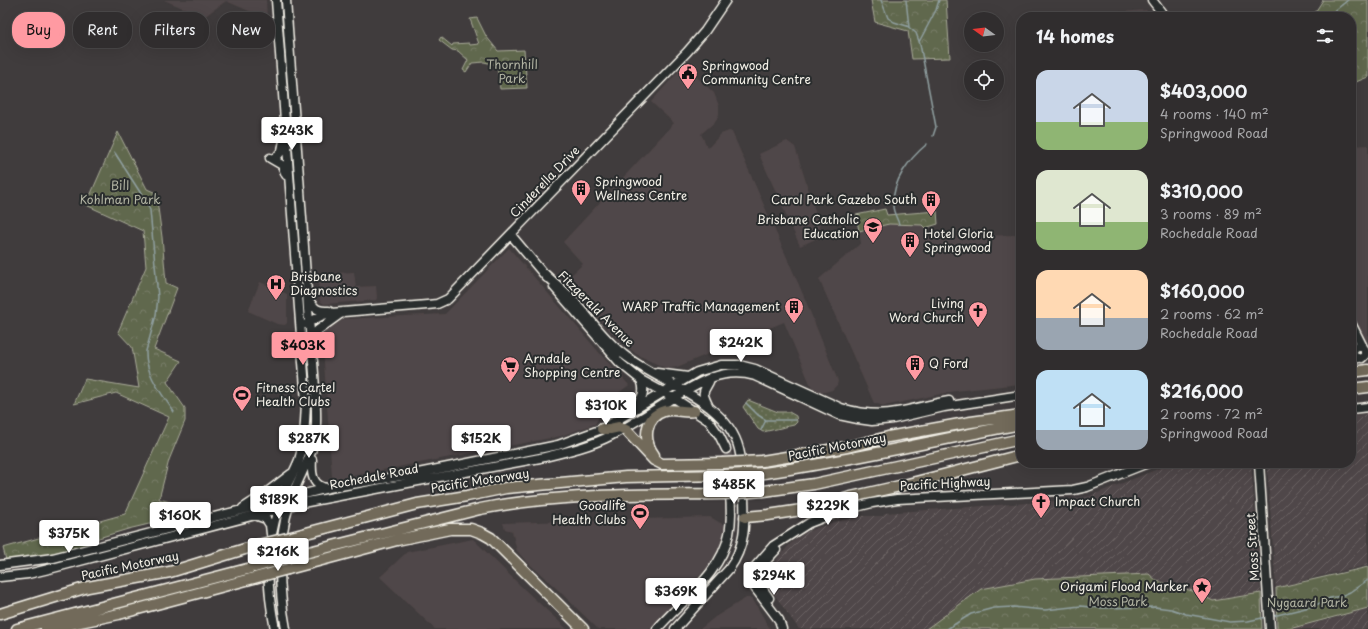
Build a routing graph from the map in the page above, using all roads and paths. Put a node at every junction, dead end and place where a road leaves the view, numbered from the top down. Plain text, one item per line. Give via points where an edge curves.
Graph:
1 (276, 0) edge
2 (286, 0) edge
3 (726, 0) edge
4 (1152, 0) edge
5 (1162, 12) edge
6 (286, 133) junction
7 (290, 186) junction
8 (511, 235) junction
9 (544, 274) junction
10 (308, 297) junction
11 (344, 312) junction
12 (310, 322) junction
13 (300, 329) junction
14 (1356, 332) edge
15 (311, 338) junction
16 (1365, 348) edge
17 (1360, 358) edge
18 (1368, 370) edge
19 (1356, 371) edge
20 (652, 373) junction
21 (688, 377) junction
22 (711, 377) junction
23 (641, 380) junction
24 (675, 385) junction
25 (1368, 387) edge
26 (1356, 388) edge
27 (684, 391) junction
28 (1016, 391) edge
29 (664, 392) junction
30 (1016, 396) edge
31 (674, 398) junction
32 (709, 407) junction
33 (1368, 407) edge
34 (1356, 408) edge
35 (634, 410) junction
36 (694, 411) junction
37 (648, 413) junction
38 (1016, 416) edge
39 (1016, 425) edge
40 (622, 428) junction
41 (602, 429) junction
42 (1016, 440) edge
43 (642, 447) junction
44 (726, 449) tunnel mouth
45 (311, 453) junction
46 (1016, 456) edge
47 (676, 464) junction
48 (1135, 468) edge
49 (1259, 468) edge
50 (293, 473) junction
51 (328, 488) junction
52 (727, 493) junction
53 (292, 497) junction
54 (281, 500) junction
55 (288, 506) junction
56 (278, 509) junction
57 (235, 512) junction
58 (731, 514) junction
59 (254, 515) junction
60 (745, 517) junction
61 (270, 544) junction
62 (0, 565) edge
63 (757, 566) junction
64 (0, 577) edge
65 (0, 614) edge
66 (779, 620) junction
67 (675, 628) edge
68 (17, 629) edge
69 (46, 629) edge
70 (275, 629) edge
71 (286, 629) edge
72 (583, 629) edge
73 (657, 629) edge
74 (782, 629) edge
75 (1270, 629) edge

1 - 6 main road
2 - 10 main road
3 - 8 main road, Cinderella Drive via 687,52
4 - 5 main road
6 - 7 main road
6 - 7 main road via 282,150 273,158 284,167
7 - 13 main road
8 - 9 main road, Fitzgerald Avenue
8 - 11 main road, Cinderella Drive via 456,292 443,302
9 - 20 main road, Fitzgerald Avenue via 568,295 612,345
9 - 23 main road, Fitzgerald Avenue via 614,357
10 - 11 main road via 316,309
10 - 12 main road
11 - 12 main road via 328,313
11 - 15 main road
12 - 13 main road
12 - 15 main road
13 - 50 main road via 306,402 305,423 302,450
14 - 16 main road
15 - 45 main road via 316,426
16 - 17 main road via 1366,354
18 - 19 highway
20 - 21 main road, Fitzgerald Avenue
20 - 24 main road, Fitzgerald Avenue
21 - 24 main road
21 - 28 main road via 711,367 731,364 744,366 767,373 841,408 880,414
22 - 27 main road
22 - 30 main road via 734,373 748,374 838,415 872,421
22 - 32 main road via 703,392
23 - 29 main road, Fitzgerald Avenue
23 - 35 main road via 643,394
24 - 27 main road, Fitzgerald Avenue
24 - 29 main road, Rochedale Road
25 - 26 highway
27 - 31 main road
27 - 32 main road, Fitzgerald Avenue
29 - 31 main road, Fitzgerald Avenue
29 - 35 main road, Rochedale Road
31 - 36 main road, Fitzgerald Avenue
31 - 37 main road, Rochedale Road
32 - 60 main road, Fitzgerald Avenue via 728,424 738,444
33 - 34 main road
35 - 41 main road, Rochedale Road
36 - 44 main road, Fitzgerald Avenue via 711,424
36 - 47 highway via 663,411 654,417 648,427 647,438 652,454
37 - 40 main road, Rochedale Road
37 - 43 highway via 642,430
38 - 47 highway, bridge via 762,460
39 - 65 highway, Pacific Motorway, bridge via 764,473 626,477 506,488 417,504 258,545 170,572 88,587
40 - 41 highway
40 - 43 highway
40 - 55 main road, Rochedale Road via 600,441 558,454
41 - 51 main road, Rochedale Road via 554,446
42 - 52 highway, bridge via 814,484
43 - 47 highway via 654,460 662,464
45 - 51 main road via 313,478 321,486
45 - 53 main road
46 - 60 highway via 851,496 814,508
48 - 63 main road, Pacific Highway via 1073,490 897,499 840,511 814,521 788,536 773,546
49 - 75 main road, Moss Street
50 - 54 main road
50 - 57 main road via 266,494
51 - 53 main road, Rochedale Road
52 - 58 main road
52 - 68 highway, bridge via 584,496 506,504 289,557
53 - 54 main road, Rochedale Road
53 - 55 main road
54 - 56 main road
54 - 57 main road, Rochedale Road
55 - 56 main road, Rochedale Road
55 - 71 main road via 281,545 280,578
56 - 59 main road, Rochedale Road
56 - 61 main road
57 - 62 main road, Rochedale Road via 53,558
58 - 60 main road
58 - 73 main road via 730,532 715,567
59 - 61 main road via 269,522
59 - 64 main road, Rochedale Road via 53,568
60 - 67 main road, Fitzgerald Avenue via 743,538 736,558
61 - 70 main road via 268,583
63 - 66 main road via 759,583 777,610
63 - 66 main road via 751,573 753,585
66 - 74 main road
69 - 72 highway, bridge via 119,614 429,533 471,529 491,538

